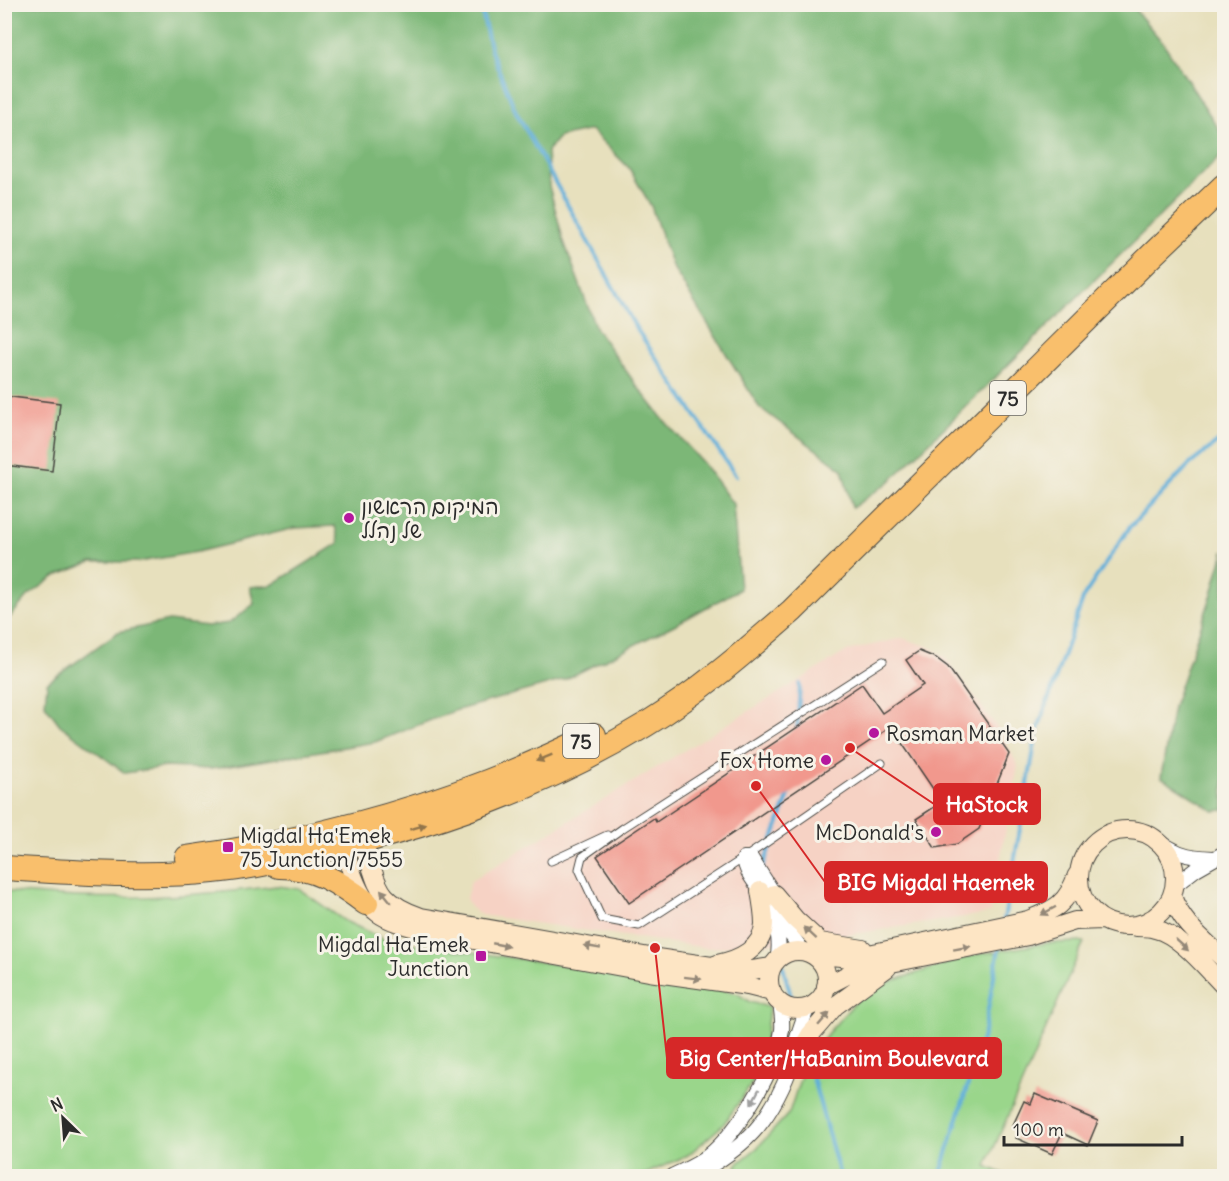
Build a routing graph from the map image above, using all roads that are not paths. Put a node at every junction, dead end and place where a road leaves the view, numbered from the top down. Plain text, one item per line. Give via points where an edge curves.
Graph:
1 (1224, 186) edge
2 (883, 661) dead end
3 (882, 763) dead end
4 (623, 828) junction
5 (1152, 837) junction
6 (351, 838) junction
7 (1219, 856) edge
8 (744, 858) junction
9 (551, 861) dead end
10 (1081, 865) junction
11 (244, 867) junction
12 (5, 868) edge
13 (1173, 891) junction
14 (767, 892) junction
15 (366, 903) junction
16 (1102, 920) junction
17 (1128, 926) junction
18 (807, 953) junction
19 (892, 956) junction
20 (1224, 959) edge
21 (775, 963) junction
22 (708, 965) junction
23 (826, 986) junction
24 (1224, 986) edge
25 (776, 997) junction
26 (808, 1006) junction
27 (791, 1067) junction
28 (672, 1176) edge
29 (694, 1176) edge

1 - 6 highway, 75 via 792,611 663,698 557,753
2 - 4 lane
3 - 8 lane
4 - 8 lane via 582,857 579,869 602,919 639,926
4 - 9 lane
5 - 7 street via 1179,855
5 - 10 main road via 1138,831 1108,834 1089,849
5 - 13 main road via 1171,858
6 - 11 highway, 75
6 - 12 highway, 75 via 164,861
6 - 15 main road via 360,896
22 -> 6 main road via 421,917 401,910 381,892
7 - 13 street
8 - 14 street via 751,858
10 - 16 main road via 1081,892 1092,912
10 -> 19 main road via 1070,894 1050,911
11 - 12 highway, 75 via 117,874
11 - 15 highway via 304,869 344,886
13 - 17 main road via 1165,908 1155,917
13 - 20 main road via 1177,910
14 - 18 street via 788,931
19 -> 14 main road via 820,942
14 - 21 street via 780,949
14 - 22 main road via 764,926 753,949 734,961
15 -> 25 main road via 389,920 431,932 748,986
16 - 17 main road
19 -> 16 main road via 1028,936 1076,921
17 -> 24 main road via 1167,933
18 - 19 main road via 850,958
18 - 21 main road via 789,952
18 - 23 main road via 824,968
19 - 23 main road
27 -> 19 main road via 810,1035 835,1006
21 - 22 main road via 746,971
21 - 25 main road via 769,978
23 - 26 main road via 821,997
25 - 26 main road via 792,1008
25 -> 28 street via 782,1028 778,1048 749,1109 707,1157
26 - 27 street
27 - 29 street via 771,1110 750,1138 723,1160

